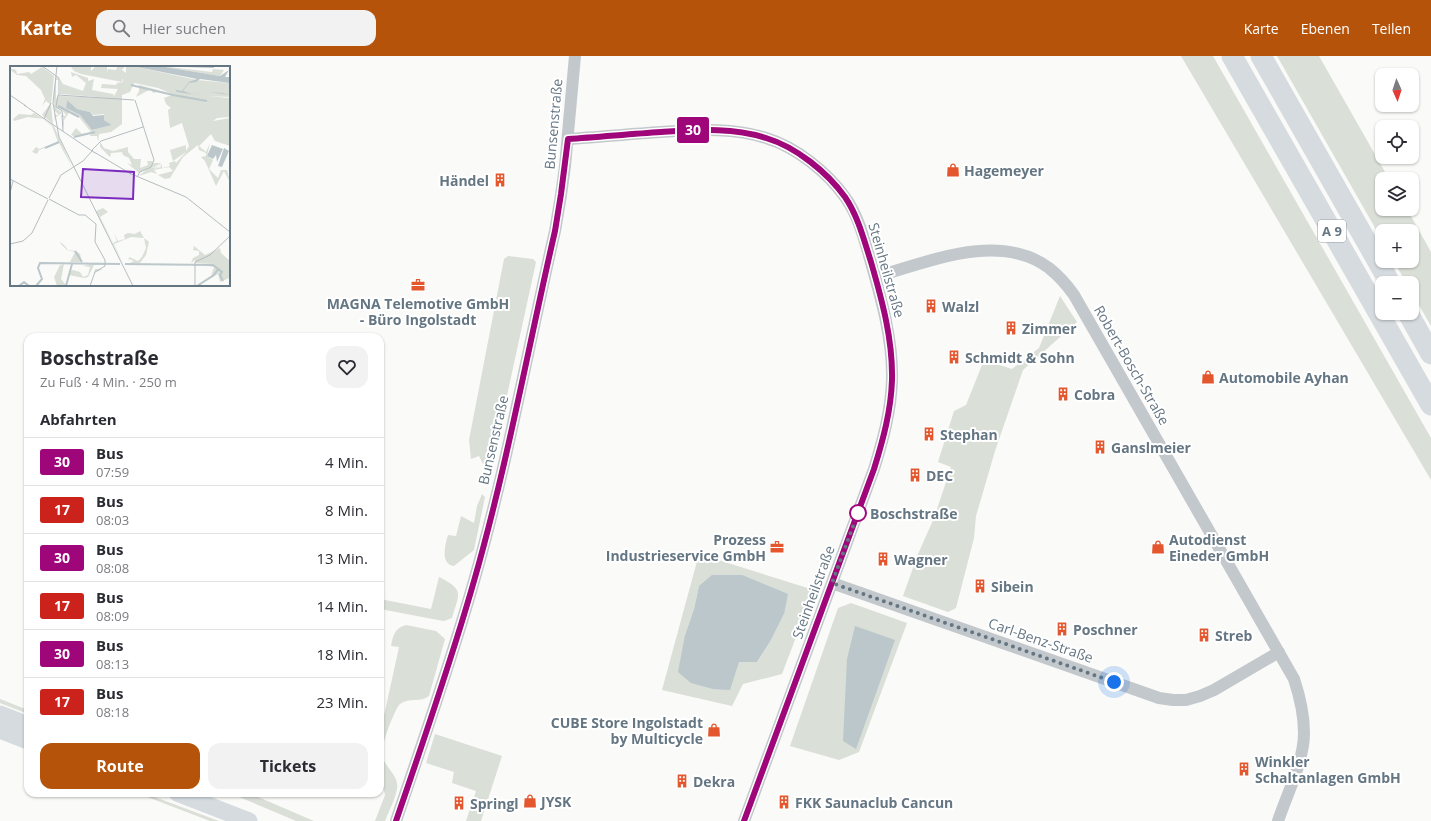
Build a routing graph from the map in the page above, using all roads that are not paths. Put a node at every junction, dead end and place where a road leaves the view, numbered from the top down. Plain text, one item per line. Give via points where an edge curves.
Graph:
1 (575, 56) edge
2 (1232, 56) edge
3 (1261, 56) edge
4 (568, 139) junction
5 (1386, 276) edge
6 (875, 277) junction
7 (1412, 320) edge
8 (1431, 354) edge
9 (1431, 405) edge
10 (832, 583) junction
11 (1279, 652) junction
12 (0, 714) edge
13 (24, 723) edge
14 (0, 730) edge
15 (24, 739) edge
16 (187, 797) edge
17 (249, 821) edge
18 (396, 821) edge
19 (744, 821) edge
20 (1278, 821) edge

1 - 4 street, Bunsenstraße
2 - 9 highway, A 9
3 - 5 highway, A 9
4 - 6 street, Steinheilstraße via 728,130 768,138 790,147 825,175 845,197 863,235
4 - 18 street, Bunsenstraße via 555,231 505,460 474,582
6 - 10 street, Steinheilstraße via 886,315 890,350 890,411 874,469
6 - 11 street, Robert-Bosch-Straße via 955,254 995,250 1032,259 1063,281 1078,300
7 - 8 highway
10 - 11 street, Carl-Benz-Straße via 1159,698 1186,700 1200,696
10 - 19 street, Steinheilstraße
11 - 20 street, Robert-Bosch-Straße via 1301,698 1304,734 1297,768
12 - 13 main road
14 - 15 main road
16 - 17 main road

